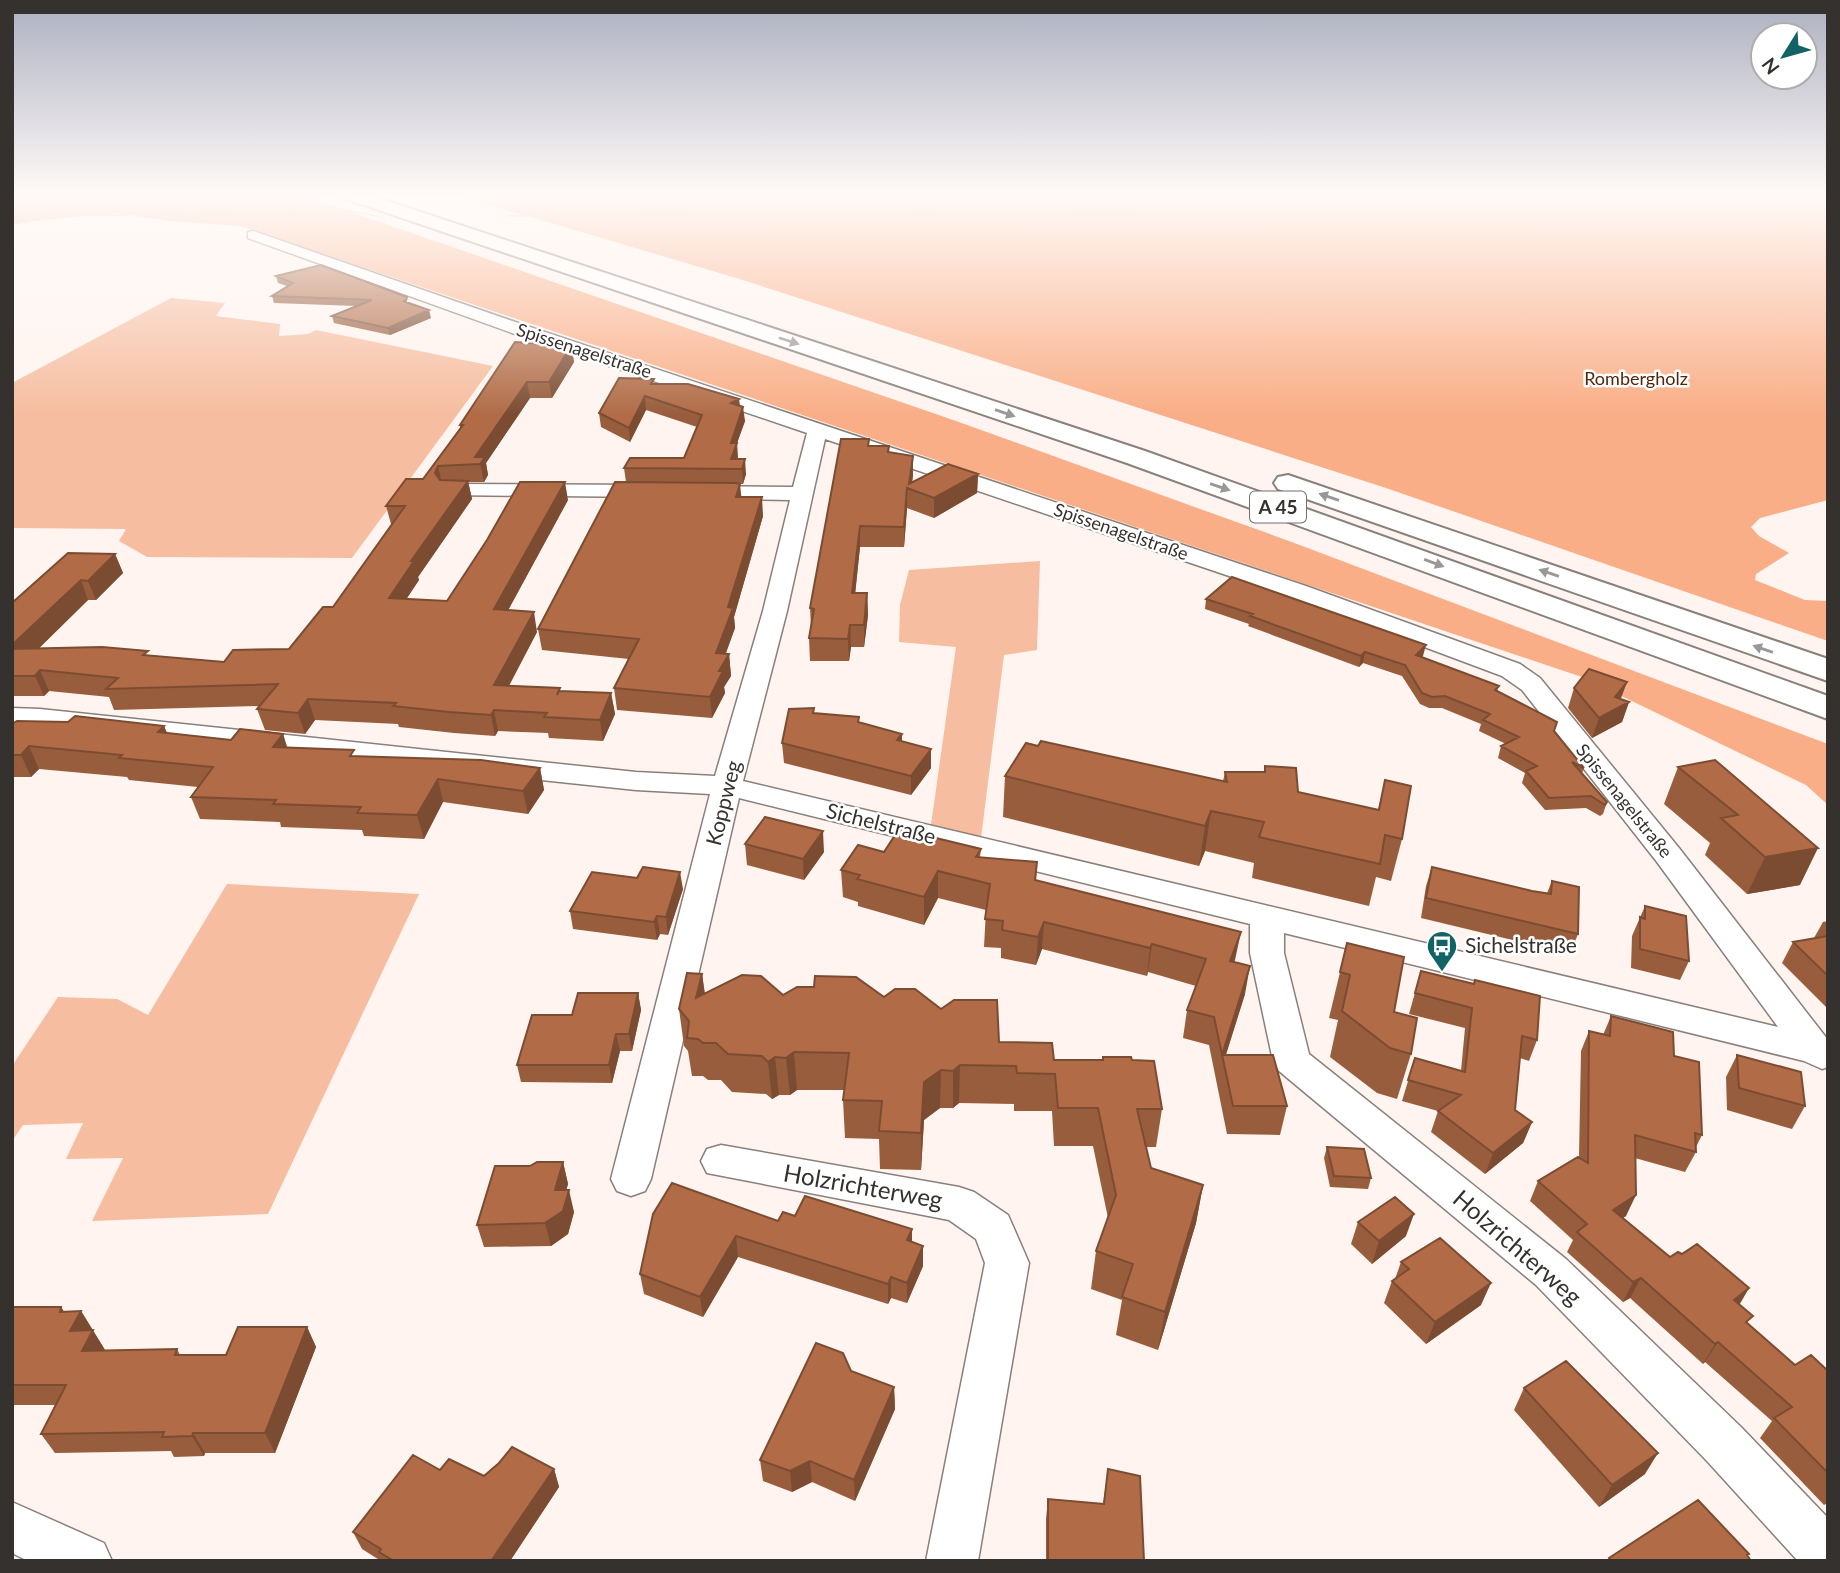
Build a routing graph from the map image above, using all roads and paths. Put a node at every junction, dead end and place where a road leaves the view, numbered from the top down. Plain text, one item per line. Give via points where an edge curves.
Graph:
1 (349, 268) edge
2 (571, 268) edge
3 (629, 268) edge
4 (1115, 425) dead end
5 (818, 428) junction
6 (1268, 477) dead end
7 (452, 490) edge
8 (496, 490) junction
9 (801, 494) junction
10 (484, 511) dead end
11 (1828, 671) edge
12 (1828, 708) edge
13 (12, 716) edge
14 (727, 786) junction
15 (1267, 919) junction
16 (1821, 1054) edge
17 (722, 1161) dead end
18 (632, 1179) dead end
19 (12, 1527) edge
20 (1828, 1555) edge
21 (86, 1561) edge
22 (952, 1561) edge

1 - 5 street, Spissenagelstraße
2 -> 12 highway, A 45 via 1136,457
3 - 4 highway
5 - 9 street, Koppweg
5 - 16 street, Spissenagelstraße via 1297,591 1511,670 1531,684
11 -> 6 highway, A 45
7 - 8 street
8 - 9 street
8 - 10 street
9 - 14 street, Koppweg via 775,611
13 - 14 street, Sichelstraße via 636,781
14 - 15 street, Sichelstraße
14 - 18 street, Koppweg
15 - 16 street, Sichelstraße
15 - 20 street, Holzrichterweg via 1267,953 1292,1060 1550,1272 1724,1444
17 - 22 street, Holzrichterweg via 959,1204 993,1227 1007,1263
19 - 21 street

